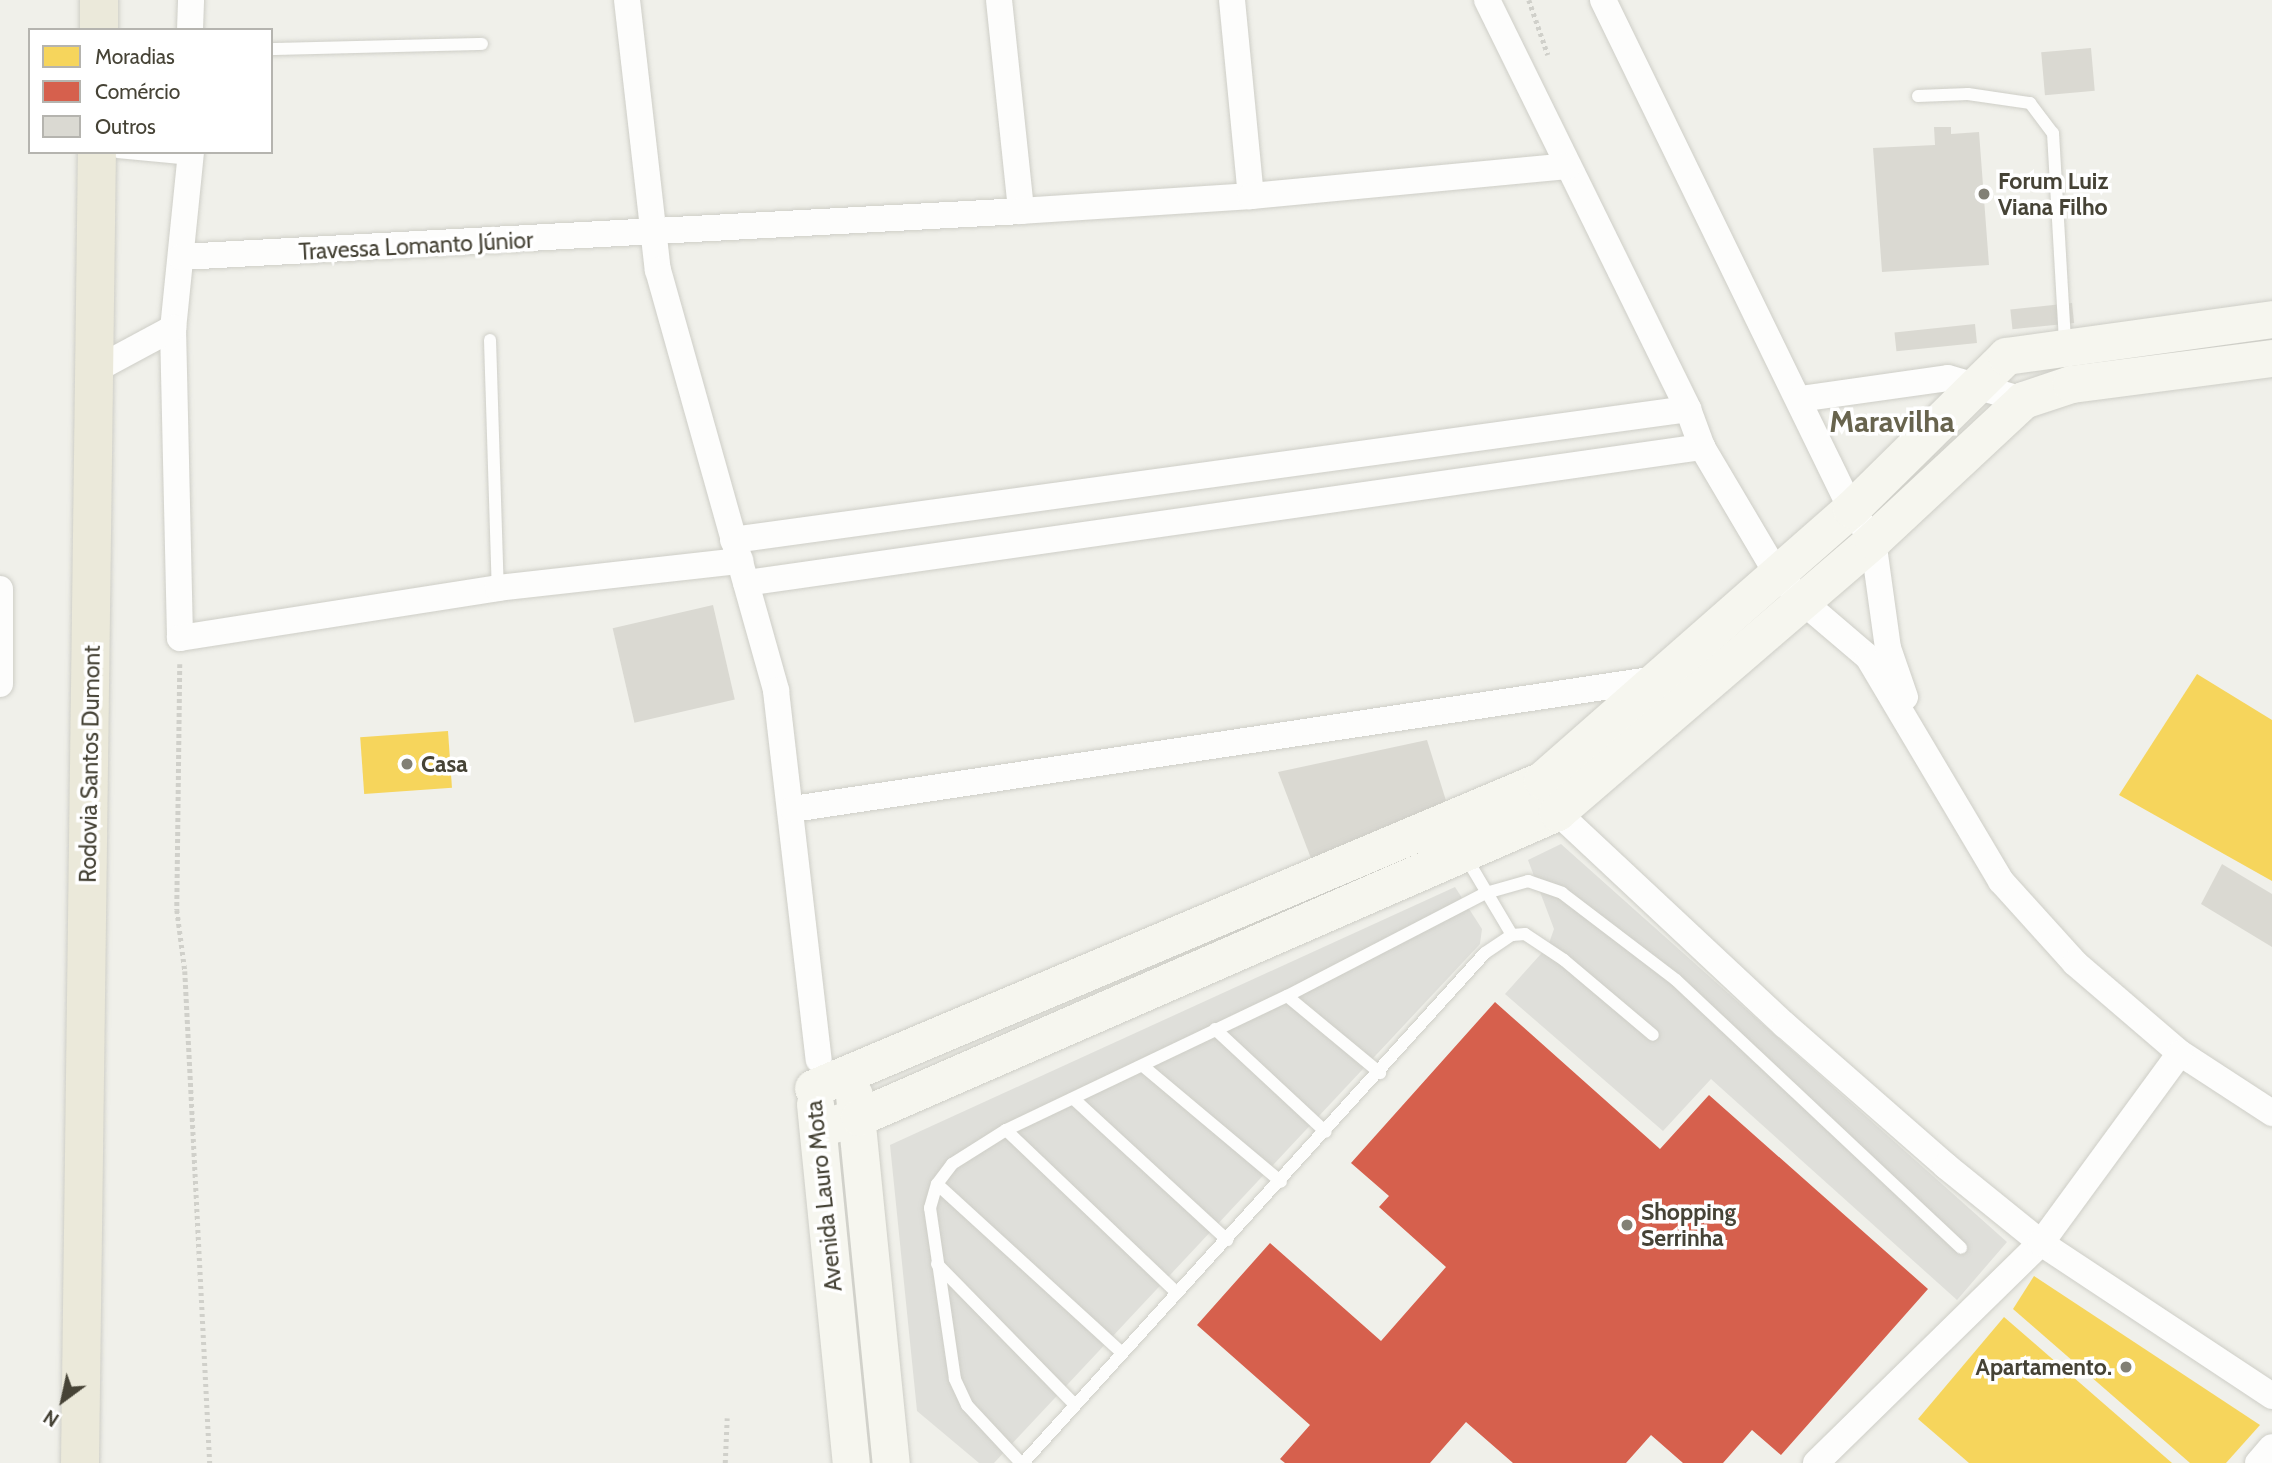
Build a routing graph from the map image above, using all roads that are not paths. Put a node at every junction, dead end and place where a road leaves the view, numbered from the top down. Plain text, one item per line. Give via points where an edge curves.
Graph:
1 (99, 0) edge
2 (191, 0) edge
3 (627, 0) edge
4 (999, 0) edge
5 (1233, 0) edge
6 (1487, 0) edge
7 (1603, 0) edge
8 (99, 28) edge
9 (190, 28) edge
10 (482, 44) dead end
11 (273, 49) edge
12 (1918, 96) dead end
13 (97, 154) edge
14 (154, 154) edge
15 (191, 156) edge
16 (1568, 166) junction
17 (1251, 196) junction
18 (1021, 211) junction
19 (651, 234) junction
20 (181, 257) junction
21 (2272, 319) edge
22 (173, 328) junction
23 (490, 340) dead end
24 (2065, 347) junction
25 (2272, 358) edge
26 (95, 370) junction
27 (1979, 387) junction
28 (1800, 399) junction
29 (2023, 400) junction
30 (1688, 409) junction
31 (1702, 447) junction
32 (1851, 509) junction
33 (1873, 540) junction
34 (740, 561) junction
35 (1776, 572) junction
36 (498, 588) junction
37 (0, 589) edge
38 (1801, 600) junction
39 (1, 673) edge
40 (1657, 679) junction
41 (1920, 742) junction
42 (1550, 796) junction
43 (793, 809) junction
44 (1448, 820) junction
45 (1465, 856) junction
46 (1486, 893) junction
47 (1512, 935) junction
48 (1287, 996) junction
49 (1215, 1029) junction
50 (1653, 1035) dead end
51 (2179, 1053) junction
52 (1143, 1066) junction
53 (1380, 1073) junction
54 (827, 1074) junction
55 (1074, 1100) junction
56 (2272, 1113) edge
57 (859, 1117) junction
58 (819, 1128) junction
59 (1006, 1130) junction
60 (1325, 1132) junction
61 (1281, 1182) junction
62 (937, 1184) junction
63 (1227, 1240) junction
64 (2041, 1243) junction
65 (1961, 1248) dead end
66 (937, 1264) junction
67 (1176, 1292) junction
68 (1121, 1352) junction
69 (83, 1376) junction
70 (2272, 1396) edge
71 (1075, 1405) junction
72 (2272, 1447) edge
73 (80, 1463) edge
74 (96, 1463) edge
75 (851, 1463) edge
76 (891, 1463) edge
77 (1022, 1463) edge
78 (1816, 1463) edge
79 (2258, 1463) edge

1 - 8 highway
2 - 9 street
3 - 19 street
4 - 18 street
5 - 17 street
6 - 16 street
7 - 28 street
10 - 11 lane
12 - 24 lane via 1968,94 2030,103 2053,132
13 - 26 highway, Rodovia Santos Dumont
14 - 15 lane
15 - 20 street
16 - 17 street, Travessa Lomanto Júnior
16 - 30 street
17 - 18 street, Travessa Lomanto Júnior
18 - 19 street, Travessa Lomanto Júnior
19 - 20 street, Travessa Lomanto Júnior
19 - 34 street
20 - 22 street
21 - 24 street
22 - 26 street
22 - 36 street via 180,638
23 - 36 lane
24 - 27 street via 2006,356
25 - 29 street via 2071,384
26 - 69 highway, Rodovia Santos Dumont
27 - 28 street via 1948,377
27 - 29 street
27 - 32 street
28 - 32 street
29 - 33 street
30 - 31 street
30 - 34 street
31 - 34 street
31 - 35 street
32 - 33 street
32 - 35 street
33 - 38 street
33 - 41 street via 1888,648
34 - 36 street
34 - 43 street via 776,691
35 - 38 street
35 - 40 street
37 - 39 street
38 - 41 street via 1868,657
38 - 42 street
40 - 42 street
40 - 43 street
41 - 51 street via 2001,881 2075,963
42 - 44 street
42 - 45 street
42 - 64 street via 1786,1025
43 - 54 street
44 - 45 street
44 - 54 street
45 - 46 lane
45 - 57 street
46 - 47 lane
46 - 48 lane
46 - 65 lane via 1528,881 1562,893 1676,980
47 - 50 lane via 1525,934 1564,960
47 - 53 lane via 1485,953
48 - 49 lane
48 - 53 lane
49 - 52 lane
49 - 60 lane
51 - 56 street
51 - 64 street
52 - 55 lane
52 - 61 lane
53 - 60 lane
54 - 57 street, Avenida Lauro Mota
54 - 58 street, Avenida Lauro Mota
55 - 59 lane
55 - 63 lane
57 - 58 street
57 - 76 street, Avenida Lauro Mota
58 - 75 street, Avenida Lauro Mota
59 - 62 lane via 968,1150
59 - 67 lane
60 - 61 lane
61 - 63 lane
62 - 66 lane via 930,1209
62 - 68 lane
63 - 67 lane
64 - 70 street
64 - 78 street
66 - 71 lane
66 - 77 lane via 955,1379 967,1405
67 - 68 lane
68 - 71 lane
69 - 73 highway, Rodovia Santos Dumont
69 - 74 highway, Rodovia Santos Dumont
71 - 77 lane
72 - 79 street

